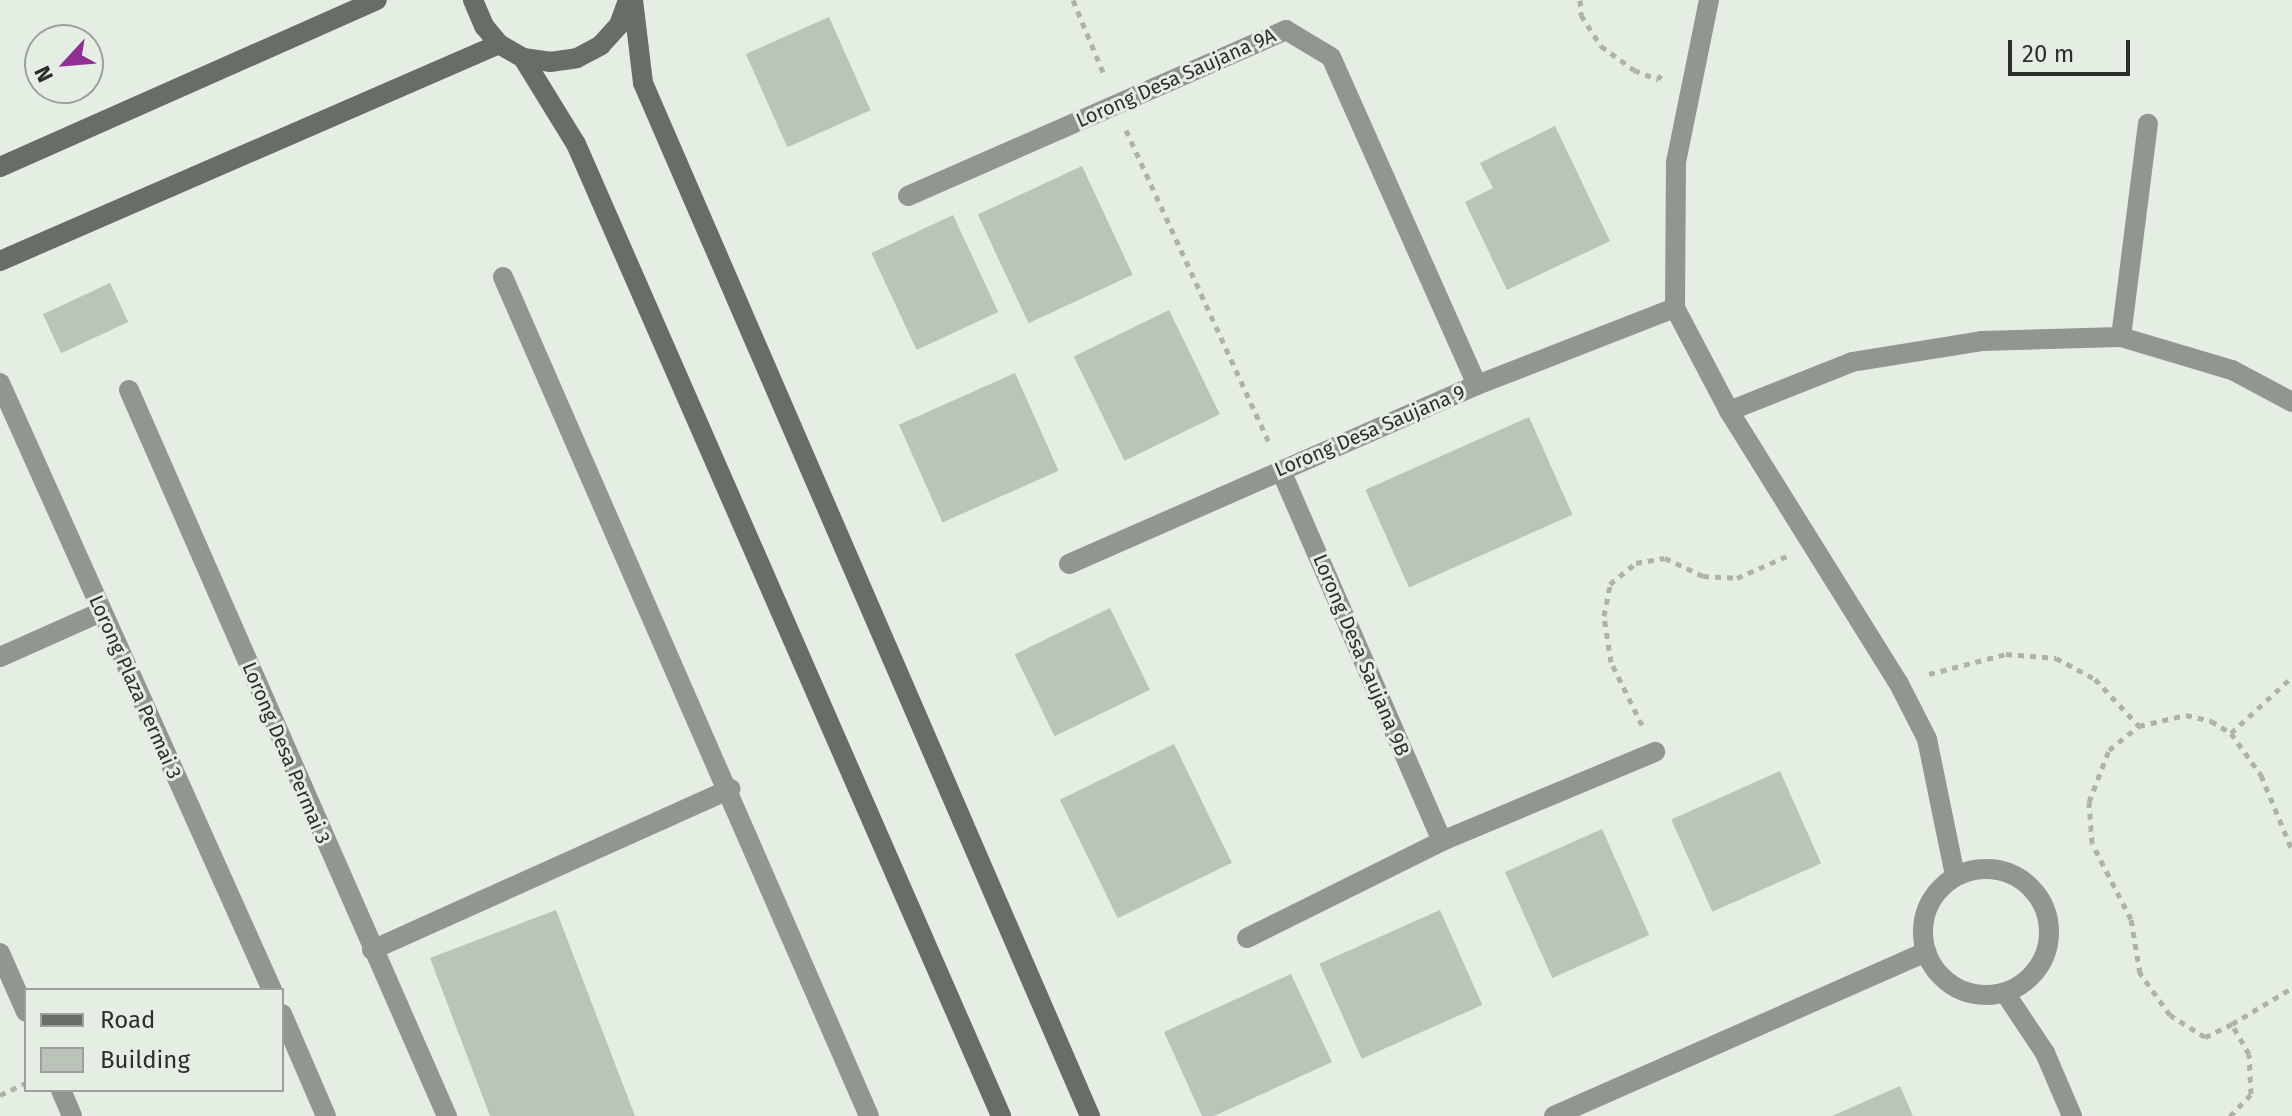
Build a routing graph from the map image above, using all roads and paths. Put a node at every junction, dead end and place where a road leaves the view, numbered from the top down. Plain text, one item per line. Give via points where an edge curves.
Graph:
1 (377, 0) edge
2 (473, 0) edge
3 (631, 0) edge
4 (1073, 0) edge
5 (1580, 0) edge
6 (1709, 0) edge
7 (499, 44) junction
8 (523, 58) junction
9 (1667, 68) dead end
10 (1115, 105) junction
11 (2148, 124) dead end
12 (0, 167) edge
13 (908, 196) dead end
14 (0, 261) edge
15 (503, 277) dead end
16 (1675, 308) junction
17 (2121, 337) junction
18 (0, 383) edge
19 (1477, 385) junction
20 (129, 390) dead end
21 (2292, 402) edge
22 (5, 409) edge
23 (1729, 411) junction
24 (1281, 470) junction
25 (1812, 541) junction
26 (1069, 564) dead end
27 (101, 612) junction
28 (0, 657) edge
29 (2292, 677) edge
30 (1898, 682) junction
31 (2139, 726) junction
32 (2231, 733) junction
33 (1655, 752) joint
34 (730, 789) junction
35 (1442, 841) junction
36 (2292, 850) edge
37 (1955, 876) junction
38 (1247, 938) dead end
39 (372, 950) junction
40 (1926, 952) junction
41 (0, 953) edge
42 (271, 988) edge
43 (2292, 988) edge
44 (2005, 993) junction
45 (24, 1007) edge
46 (284, 1019) edge
47 (2232, 1024) junction
48 (24, 1084) edge
49 (62, 1092) edge
50 (0, 1095) edge
51 (72, 1116) edge
52 (326, 1116) edge
53 (447, 1116) edge
54 (869, 1116) edge
55 (1001, 1116) edge
56 (1090, 1116) edge
57 (1554, 1116) edge
58 (2072, 1116) edge
59 (2230, 1116) edge

1 - 12 street
2 - 7 street
3 - 8 street via 601,45 577,58
3 - 56 street via 643,83
4 - 10 path
5 - 9 path via 1581,15 1601,46 1634,70 1658,79
6 - 16 street via 1676,162
7 - 8 street
7 - 14 street
8 - 55 street via 576,144
10 - 13 street, Lorong Desa Saujana 9A
10 - 19 street, Lorong Desa Saujana 9A via 1286,30 1311,40 1331,57 1349,91
10 - 24 path
11 - 17 street
15 - 34 street
16 - 19 street, Lorong Desa Saujana 9
16 - 23 street
17 - 21 street via 2232,370
17 - 23 street via 1981,341 1852,362
18 - 22 street, Lorong Plaza Permai 3
19 - 24 street, Lorong Desa Saujana 9
20 - 39 street, Lorong Desa Permai 3
22 - 27 street, Lorong Plaza Permai 3
23 - 25 street
24 - 26 street, Lorong Desa Saujana 9
24 - 35 street, Lorong Desa Saujana 9B
25 - 30 street
25 - 33 path via 1777,563 1737,578 1703,576 1665,558 1636,563 1610,584 1604,616 1611,662
27 - 28 street
27 - 42 street, Lorong Plaza Permai 3
29 - 32 path
30 - 31 path via 2006,654 2056,658 2095,679
30 - 37 street via 1927,739
31 - 32 path via 2186,715
31 - 47 path via 2109,750 2089,802 2092,843 2131,919 2140,973 2170,1015 2205,1037
32 - 36 path via 2261,775
33 - 35 street
34 - 39 street
34 - 54 street
35 - 38 street
37 - 40 street via 1927,908
37 - 44 street via 1996,869 2033,889 2045,908 2050,928 2038,969
39 - 53 street, Lorong Desa Permai 3
40 - 44 street via 1934,969 1957,988 1985,996
40 - 57 street
41 - 45 street
43 - 47 path
44 - 58 street via 2045,1053
46 - 52 street
47 - 59 path via 2249,1054 2251,1094
48 - 50 path
49 - 51 street

